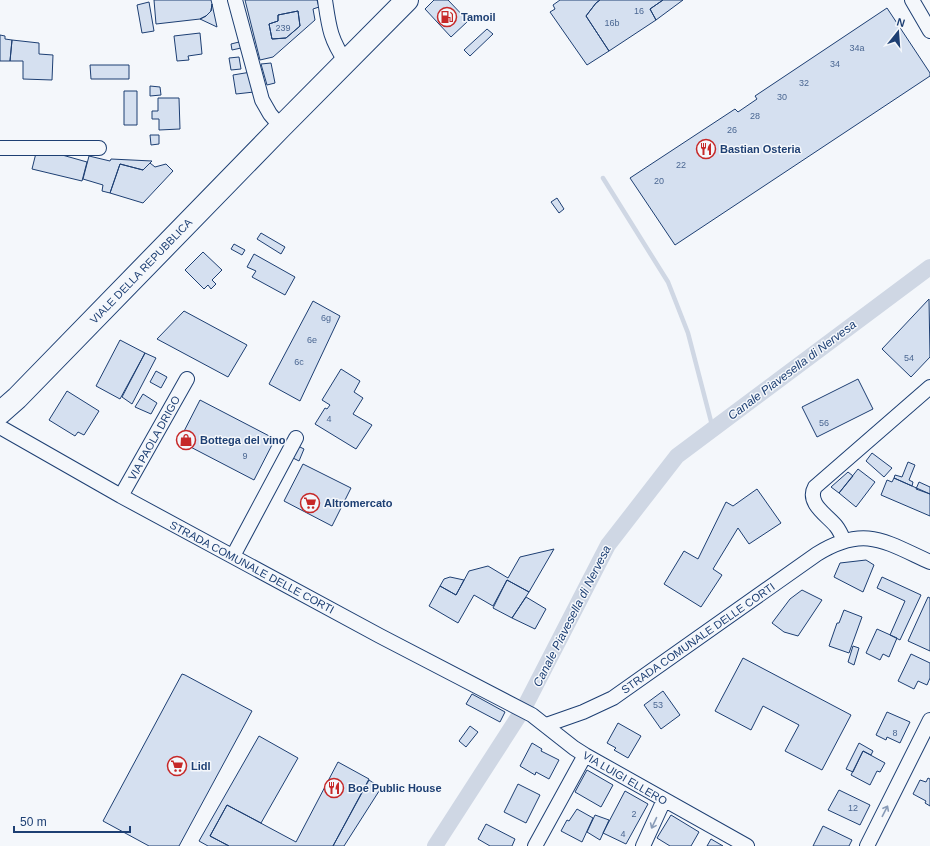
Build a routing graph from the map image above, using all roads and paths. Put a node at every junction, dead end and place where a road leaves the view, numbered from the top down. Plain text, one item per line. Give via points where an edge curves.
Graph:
1 (235, 0) edge
2 (325, 0) edge
3 (407, 0) edge
4 (912, 0) edge
5 (930, 31) edge
6 (346, 62) junction
7 (281, 127) junction
8 (0, 148) edge
9 (99, 148) dead end
10 (187, 379) dead end
11 (930, 388) edge
12 (0, 413) edge
13 (0, 427) edge
14 (296, 438) dead end
15 (121, 496) junction
16 (844, 541) junction
17 (233, 556) junction
18 (930, 562) edge
19 (507, 702) joint
20 (930, 720) edge
21 (546, 725) junction
22 (585, 755) junction
23 (664, 800) junction
24 (535, 846) edge
25 (643, 846) edge
26 (747, 846) edge
27 (867, 846) edge

1 - 7 street via 262,100
2 - 6 street via 330,32 336,48
3 - 6 main road, VIALE DELLA REPUBBLICA
4 - 5 street
6 - 7 main road, VIALE DELLA REPUBBLICA
7 - 12 main road, VIALE DELLA REPUBBLICA
8 - 9 street
10 - 15 street, VIA PAOLA DRIGO
11 - 16 street via 812,492 815,504 837,528
13 - 15 street, STRADA COMUNALE DELLE CORTI
14 - 17 street
15 - 17 street, STRADA COMUNALE DELLE CORTI
16 - 18 street, STRADA COMUNALE DELLE CORTI via 855,538 882,541
16 - 21 street, STRADA COMUNALE DELLE CORTI via 816,554 613,698
17 - 19 street, STRADA COMUNALE DELLE CORTI
19 - 21 street, VIA LUIGI ELLERO
27 -> 20 street
21 - 22 street, VIA LUIGI ELLERO
22 - 23 street, VIA LUIGI ELLERO
22 - 24 street
23 -> 25 street
23 - 26 street, VIA LUIGI ELLERO

